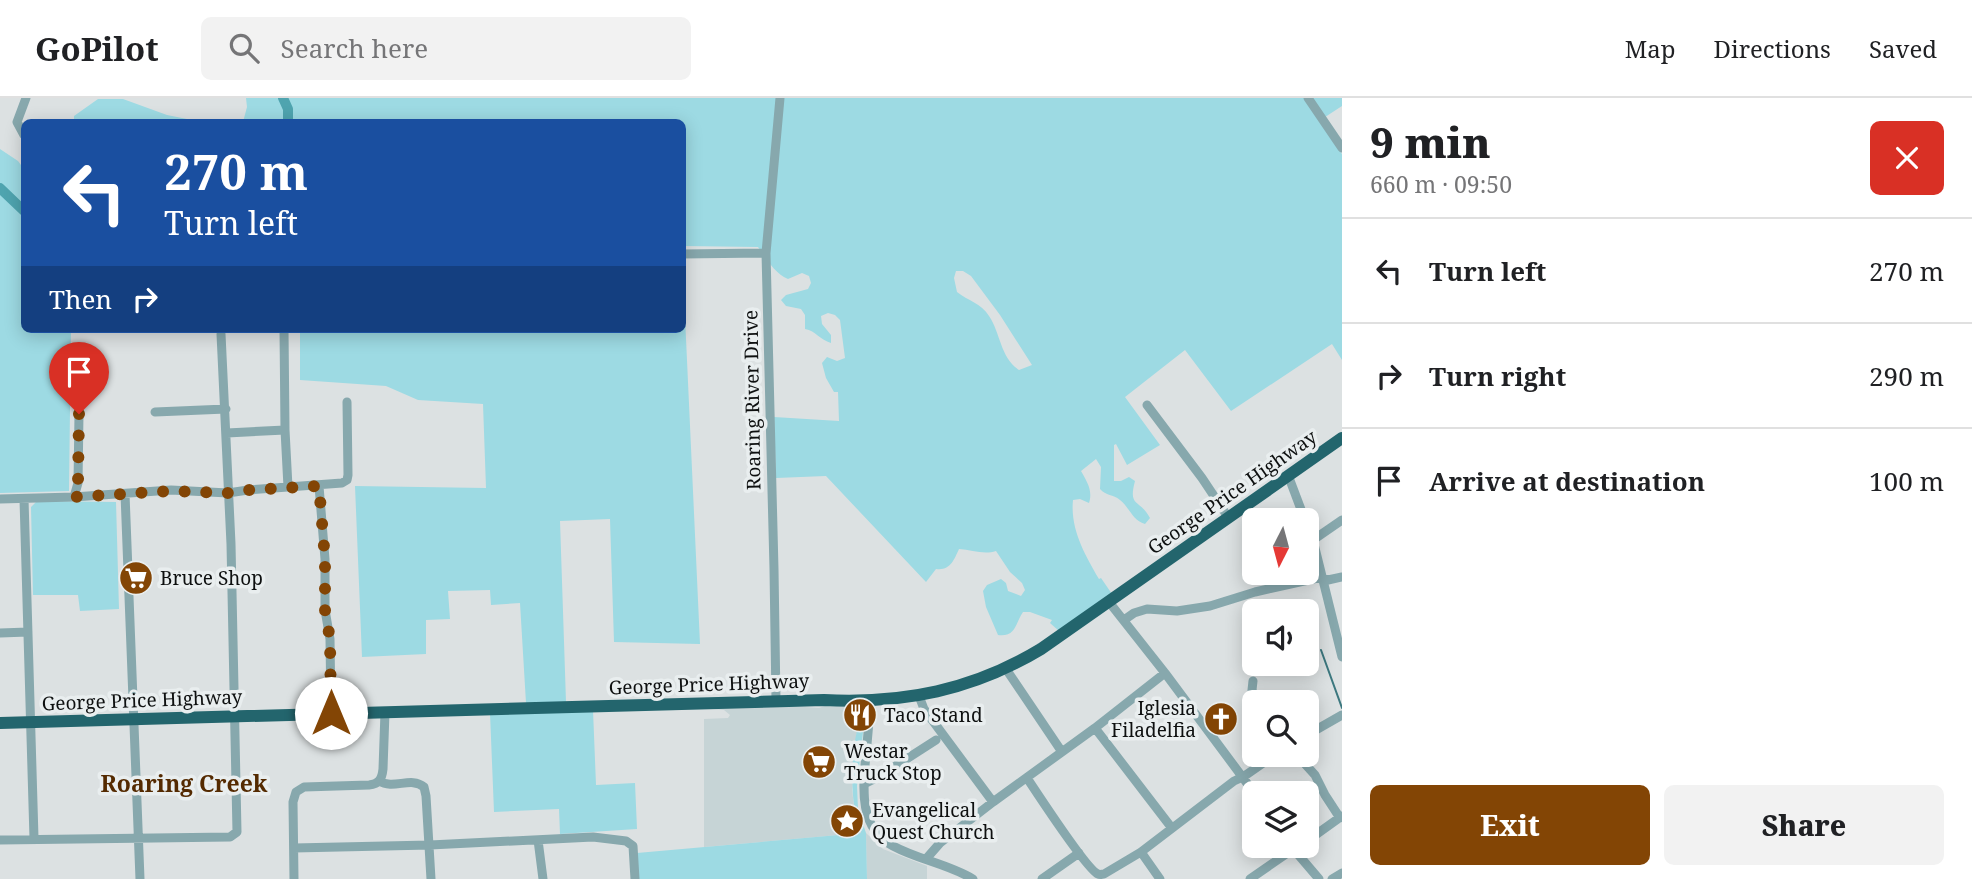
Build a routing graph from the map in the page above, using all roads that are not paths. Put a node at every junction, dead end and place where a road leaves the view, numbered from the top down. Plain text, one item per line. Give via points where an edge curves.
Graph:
1 (26, 98) edge
2 (780, 98) edge
3 (1308, 98) edge
4 (21, 129) edge
5 (1342, 148) edge
6 (766, 253) junction
7 (686, 254) edge
8 (284, 333) edge
9 (221, 334) dead end
10 (347, 402) dead end
11 (1147, 405) dead end
12 (226, 409) junction
13 (155, 412) dead end
14 (79, 414) dead end
15 (285, 430) junction
16 (227, 433) junction
17 (1342, 438) edge
18 (1288, 475) junction
19 (319, 486) junction
20 (288, 487) junction
21 (228, 493) junction
22 (125, 494) junction
23 (74, 497) junction
24 (0, 499) edge
25 (24, 499) junction
26 (1300, 508) edge
27 (1228, 517) junction
28 (1342, 520) edge
29 (1320, 535) edge
30 (1320, 569) edge
31 (1322, 577) junction
32 (1342, 577) edge
33 (1109, 602) junction
34 (1124, 620) junction
35 (28, 632) junction
36 (0, 633) edge
37 (1342, 657) edge
38 (1006, 669) junction
39 (1165, 673) junction
40 (1253, 681) dead end
41 (1252, 690) edge
42 (919, 696) junction
43 (871, 700) junction
44 (776, 701) junction
45 (385, 712) junction
46 (331, 713) junction
47 (1342, 715) edge
48 (234, 716) junction
49 (134, 720) junction
50 (30, 722) junction
51 (0, 723) edge
52 (1095, 728) junction
53 (1319, 728) edge
54 (936, 740) dead end
55 (1062, 752) junction
56 (1257, 767) edge
57 (1308, 767) edge
58 (1242, 777) junction
59 (1027, 778) junction
60 (379, 781) junction
61 (1245, 781) edge
62 (864, 784) junction
63 (993, 802) junction
64 (1341, 817) edge
65 (1171, 827) junction
66 (1319, 833) edge
67 (139, 837) junction
68 (34, 838) junction
69 (0, 840) edge
70 (538, 840) junction
71 (430, 845) junction
72 (294, 848) junction
73 (1141, 852) junction
74 (1079, 853) junction
75 (1278, 858) edge
76 (1303, 858) edge
77 (926, 859) junction
78 (1342, 873) edge
79 (140, 879) edge
80 (294, 879) edge
81 (431, 879) edge
82 (542, 879) edge
83 (635, 879) edge
84 (974, 879) edge
85 (1042, 879) edge
86 (1160, 879) edge
87 (1250, 879) edge
88 (1319, 879) edge
89 (1332, 879) edge

1 - 4 street via 17,122
2 - 6 street, Roaring River Drive
3 - 5 street
6 - 7 street
6 - 44 street, Roaring River Drive
8 - 15 street
9 - 12 street
10 - 19 street via 347,480
11 - 27 street
12 - 13 street
12 - 16 street
14 - 23 street
15 - 16 street
15 - 20 street
16 - 21 street
17 - 18 highway, George Price Highway
18 - 26 street
18 - 27 highway, George Price Highway
19 - 20 street
19 - 46 street
20 - 21 street
21 - 22 street
21 - 48 street
22 - 23 street
22 - 49 street
23 - 25 street
24 - 25 street
25 - 35 street
27 - 33 highway, George Price Highway
28 - 29 street
30 - 31 street
31 - 32 street
31 - 34 street via 1210,607 1147,610
31 - 37 street
33 - 34 street
33 - 38 highway, George Price Highway
34 - 39 street
35 - 36 street
35 - 50 street
38 - 42 highway, George Price Highway
38 - 55 street
39 - 52 street
39 - 58 street
40 - 41 street
42 - 43 highway, George Price Highway
42 - 63 street
43 - 44 highway, George Price Highway
43 - 62 street
44 - 45 highway, George Price Highway
45 - 46 highway, George Price Highway
45 - 60 street
46 - 48 highway, George Price Highway
47 - 53 street
48 - 49 highway, George Price Highway
48 - 67 street via 237,832 230,837
49 - 50 highway, George Price Highway
49 - 67 street
50 - 51 highway, George Price Highway
50 - 68 street
52 - 55 street
52 - 65 street
54 - 62 street
55 - 59 street
56 - 58 street
57 - 64 street
58 - 61 street
58 - 65 street
59 - 63 street
59 - 74 street
60 - 71 street via 391,785 414,782 424,787
60 - 72 street via 299,789 293,802
62 - 77 street via 865,809 879,837
63 - 77 street
64 - 66 street
65 - 73 street
67 - 68 street
67 - 79 street
68 - 69 street
70 - 71 street
70 - 82 street
70 - 83 street via 593,837 626,841 633,846
71 - 72 street
71 - 81 street
72 - 80 street
73 - 74 street via 1099,875
73 - 86 street
74 - 85 street
75 - 87 street
76 - 88 street
77 - 84 street
78 - 89 street

